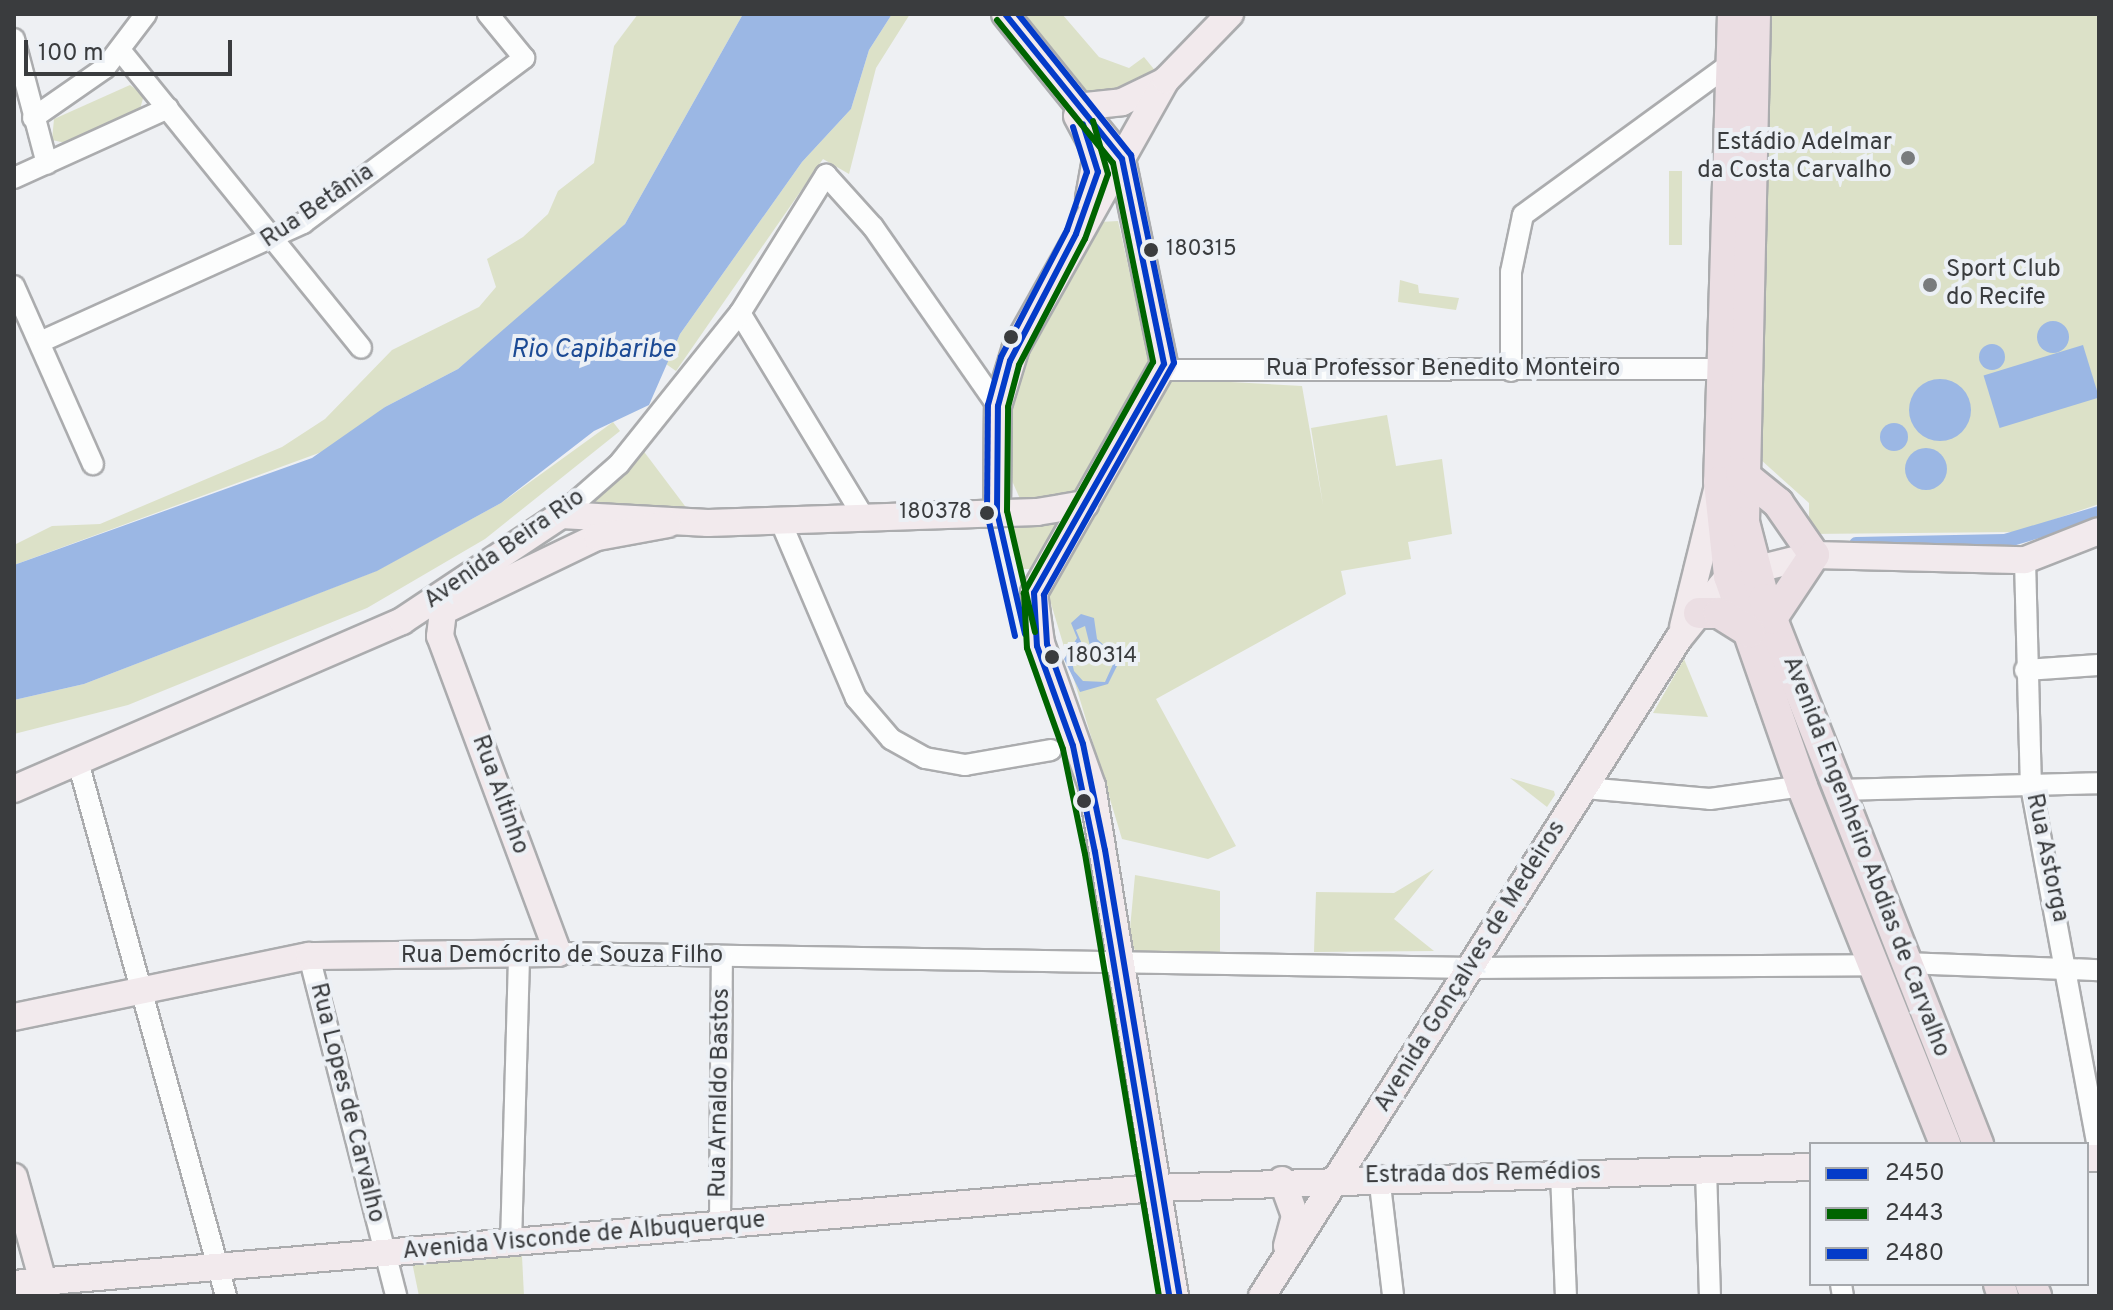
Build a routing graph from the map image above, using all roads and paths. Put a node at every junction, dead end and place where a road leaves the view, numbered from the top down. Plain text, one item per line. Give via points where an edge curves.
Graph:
1 (146, 14) edge
2 (488, 14) edge
3 (988, 14) edge
4 (1005, 14) edge
5 (1230, 14) edge
6 (1733, 14) edge
7 (1755, 14) edge
8 (14, 39) edge
9 (1754, 45) junction
10 (120, 50) junction
11 (1729, 79) junction
12 (1166, 80) junction
13 (1695, 89) junction
14 (1086, 106) junction
15 (168, 108) junction
16 (33, 118) junction
17 (1122, 159) junction
18 (47, 164) junction
19 (14, 178) edge
20 (1076, 234) junction
21 (275, 240) junction
22 (1143, 244) junction
23 (14, 286) edge
24 (740, 313) junction
25 (40, 342) junction
26 (361, 348) dead end
27 (1722, 369) junction
28 (1164, 370) junction
29 (1511, 371) junction
30 (998, 406) junction
31 (93, 464) dead end
32 (1730, 478) junction
33 (996, 486) junction
34 (1085, 504) junction
35 (997, 512) junction
36 (969, 513) junction
37 (561, 515) junction
38 (864, 518) junction
39 (780, 520) junction
40 (668, 524) junction
41 (2099, 531) edge
42 (1814, 555) junction
43 (2025, 560) junction
44 (1742, 572) junction
45 (1699, 613) junction
46 (402, 621) junction
47 (1761, 625) junction
48 (440, 636) junction
49 (1679, 638) junction
50 (2099, 665) edge
51 (2025, 670) junction
52 (1051, 750) dead end
53 (78, 762) junction
54 (2099, 783) edge
55 (1802, 786) junction
56 (2031, 786) junction
57 (1585, 788) junction
58 (14, 789) edge
59 (1839, 790) junction
60 (558, 953) junction
61 (519, 955) junction
62 (309, 956) junction
63 (722, 958) junction
64 (1115, 961) junction
65 (1889, 964) junction
66 (1473, 968) junction
67 (2070, 970) junction
68 (2099, 970) edge
69 (138, 990) junction
70 (14, 1017) edge
71 (1944, 1142) edge
72 (1977, 1142) edge
73 (2099, 1155) edge
74 (1809, 1167) edge
75 (1706, 1170) junction
76 (1561, 1173) junction
77 (1379, 1176) junction
78 (14, 1177) edge
79 (1338, 1178) junction
80 (1282, 1180) junction
81 (1154, 1188) junction
82 (720, 1227) junction
83 (511, 1244) junction
84 (385, 1253) junction
85 (1281, 1265) junction
86 (219, 1270) junction
87 (14, 1284) edge
88 (59, 1288) edge
89 (226, 1296) edge
90 (396, 1296) edge
91 (1175, 1296) edge
92 (1262, 1296) edge
93 (1393, 1296) edge
94 (1566, 1296) edge
95 (1710, 1296) edge

1 - 10 street
2 - 21 street, Rua Betânia via 524,58
3 - 20 main road via 1089,134 1098,172
4 - 14 main road
5 - 12 main road
6 - 11 highway
7 - 9 highway
8 - 16 street
9 - 11 street
9 - 32 highway
10 - 15 street
10 - 16 street via 82,87
11 - 13 street
11 - 13 street
11 - 27 highway
12 - 14 main road via 1134,98
12 - 17 main road
13 - 29 street via 1523,215 1511,272
14 - 17 main road
15 - 18 street
15 - 21 street
16 - 18 street
17 - 20 main road
17 - 22 main road
18 - 19 street
20 - 22 main road via 1111,215
20 - 30 main road via 1016,347
21 - 25 street, Rua Betânia
21 - 26 street
22 - 28 main road
23 - 25 street
24 - 30 street, Avenida Beira Rio via 826,175 873,227
24 - 37 street, Avenida Beira Rio via 619,464
24 - 38 street
25 - 31 street
27 - 29 street, Rua Professor Benedito Monteiro
27 - 32 highway
28 - 29 street, Rua Professor Benedito Monteiro
28 - 34 main road
30 - 33 main road
32 - 42 highway via 1778,503
32 - 44 highway, Avenida Engenheiro Abdias de Carvalho
32 - 49 main road, Avenida Gonçalves de Medeiros
33 - 35 main road
33 - 36 main road
34 - 35 main road
34 - 64 main road via 1034,593 1041,643 1092,786
35 - 36 main road
36 - 38 main road
37 - 40 main road
37 - 46 main road, Avenida Beira Rio
38 - 39 main road
39 - 40 main road
39 - 52 street via 856,698 891,739 925,758 965,765
40 - 48 main road via 597,537 448,606
41 - 43 main road
42 - 43 main road
42 - 44 main road
42 - 47 highway
43 - 51 street, Rua Astorga
44 - 45 main road, Avenida Gonçalves de Medeiros
44 - 47 highway, Avenida Engenheiro Abdias de Carvalho
45 - 47 highway
45 - 49 main road, Avenida Gonçalves de Medeiros
46 - 48 main road via 424,623
46 - 53 main road, Avenida Beira Rio
47 - 55 highway, Avenida Engenheiro Abdias de Carvalho
47 - 59 highway, Avenida Engenheiro Abdias de Carvalho
48 - 60 main road, Rua Altinho
49 - 57 main road, Avenida Gonçalves de Medeiros
50 - 51 street
51 - 56 street, Rua Astorga
53 - 58 main road, Avenida Beira Rio
53 - 69 street
54 - 56 street
55 - 57 street via 1710,799
55 - 65 highway, Avenida Engenheiro Abdias de Carvalho
56 - 59 street
56 - 67 street, Rua Astorga
57 - 66 main road, Avenida Gonçalves de Medeiros
59 - 65 highway, Avenida Engenheiro Abdias de Carvalho
60 - 61 main road, Rua Demócrito de Souza Filho
60 - 63 street, Rua Demócrito de Souza Filho
61 - 62 main road, Rua Demócrito de Souza Filho
61 - 83 street
62 - 69 main road, Rua Demócrito de Souza Filho
62 - 84 street, Rua Lopes de Carvalho
63 - 64 street, Rua Demócrito de Souza Filho
63 - 82 street, Rua Arnaldo Bastos
64 - 66 street, Rua Demócrito de Souza Filho
64 - 81 main road
65 - 66 street, Rua Demócrito de Souza Filho
65 - 67 street, Rua Demócrito de Souza Filho
65 - 71 highway, Avenida Engenheiro Abdias de Carvalho
65 - 72 highway, Avenida Engenheiro Abdias de Carvalho
66 - 79 main road, Avenida Gonçalves de Medeiros
67 - 68 street, Rua Demócrito de Souza Filho
67 - 73 street, Rua Astorga
69 - 70 main road, Rua Demócrito de Souza Filho
69 - 86 street
74 - 75 main road, Estrada dos Remédios
75 - 76 main road, Estrada dos Remédios
75 - 95 street
76 - 77 main road, Estrada dos Remédios
76 - 94 street
77 - 79 main road, Estrada dos Remédios
77 - 93 street
78 - 88 main road
79 - 80 main road, Estrada dos Remédios
79 - 85 main road, Avenida Gonçalves de Medeiros
80 - 81 main road, Estrada dos Remédios
80 - 85 main road via 1295,1216
81 - 82 main road, Avenida Visconde de Albuquerque
81 - 91 main road
82 - 83 main road, Avenida Visconde de Albuquerque
83 - 84 main road, Avenida Visconde de Albuquerque
84 - 86 main road, Avenida Visconde de Albuquerque
84 - 90 street, Rua Lopes de Carvalho
85 - 92 main road, Avenida Gonçalves de Medeiros
86 - 88 main road, Avenida Visconde de Albuquerque
86 - 89 street
87 - 88 main road, Avenida Visconde de Albuquerque

